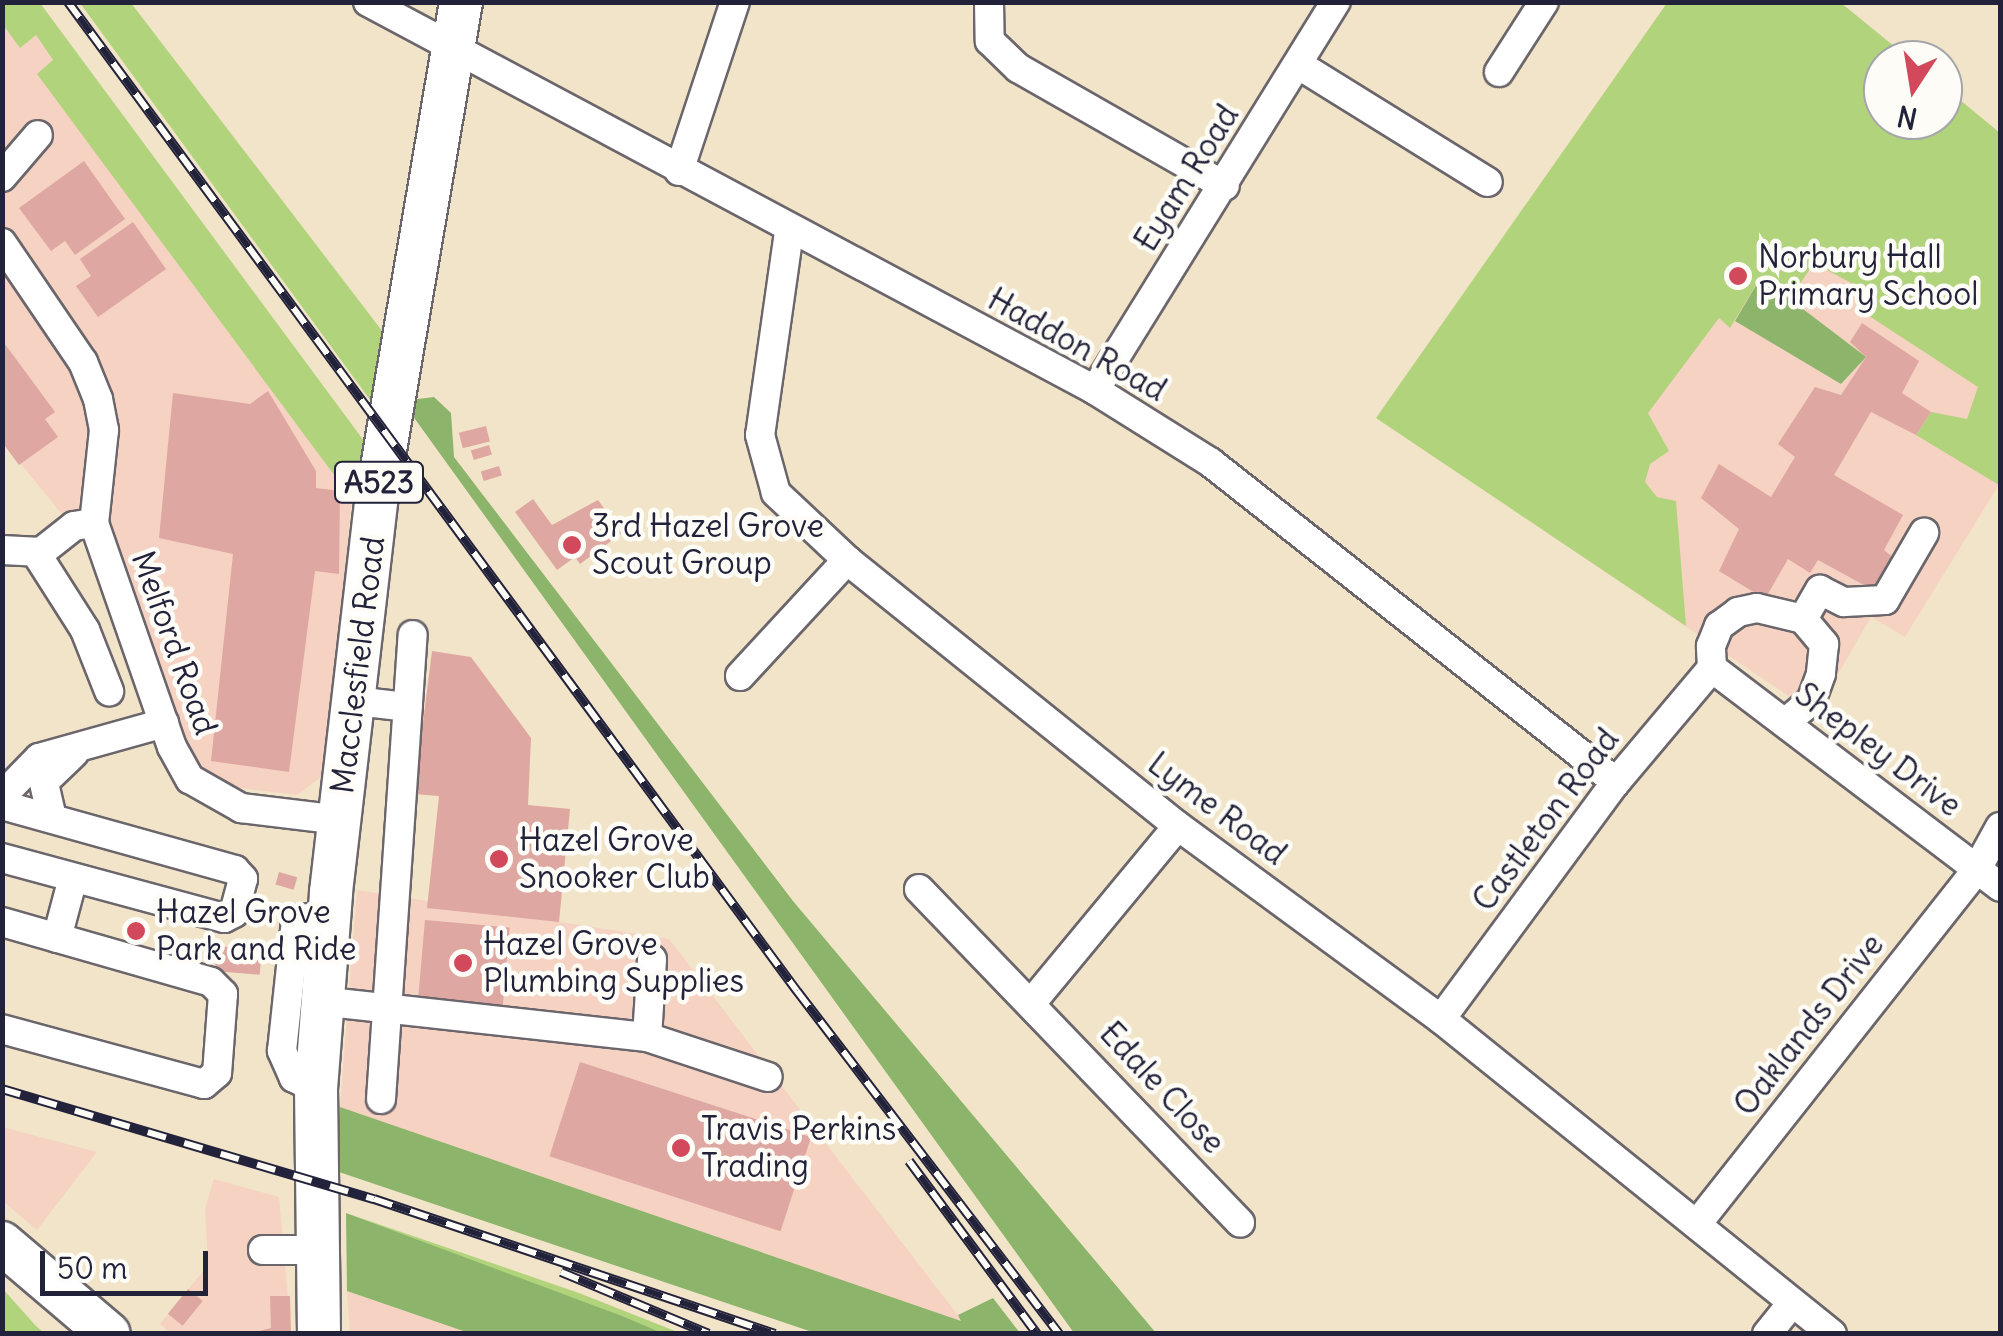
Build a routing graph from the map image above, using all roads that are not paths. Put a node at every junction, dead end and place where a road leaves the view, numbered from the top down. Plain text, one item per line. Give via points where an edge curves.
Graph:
1 (368, 2) edge
2 (462, 2) edge
3 (735, 2) edge
4 (989, 2) edge
5 (1336, 2) edge
6 (1544, 2) edge
7 (450, 52) junction
8 (1298, 65) junction
9 (1499, 72) dead end
10 (38, 135) dead end
11 (679, 172) junction
12 (2, 177) edge
13 (1488, 182) dead end
14 (1225, 186) junction
15 (789, 232) junction
16 (2, 243) edge
17 (1095, 390) junction
18 (91, 506) junction
19 (1924, 533) dead end
20 (2, 550) edge
21 (36, 553) junction
22 (847, 560) junction
23 (1803, 619) junction
24 (412, 635) dead end
25 (1712, 668) junction
26 (740, 676) dead end
27 (109, 691) dead end
28 (355, 702) junction
29 (408, 707) junction
30 (164, 723) junction
31 (1785, 723) junction
32 (75, 752) junction
33 (1616, 782) junction
34 (2, 796) edge
35 (2, 804) edge
36 (52, 818) junction
37 (340, 820) junction
38 (1178, 826) junction
39 (2000, 827) edge
40 (2, 858) edge
41 (1976, 869) junction
42 (74, 878) junction
43 (2000, 887) edge
44 (919, 889) dead end
45 (328, 915) junction
46 (2, 922) edge
47 (57, 938) junction
48 (652, 959) dead end
49 (320, 1001) junction
50 (1032, 1001) junction
51 (392, 1007) junction
52 (1441, 1019) junction
53 (2, 1029) edge
54 (648, 1037) junction
55 (768, 1077) dead end
56 (316, 1090) junction
57 (381, 1100) dead end
58 (1240, 1222) dead end
59 (1697, 1224) junction
60 (2, 1242) edge
61 (263, 1250) dead end
62 (314, 1250) junction
63 (1792, 1302) junction
64 (109, 1334) edge
65 (319, 1334) edge
66 (1767, 1334) edge
67 (1832, 1334) edge

1 - 7 street, Haddon Road
2 - 7 highway, Macclesfield Road / A523
3 - 11 street
4 - 14 street via 990,41 1018,68
5 - 8 street, Eyam Road
6 - 9 street
7 - 11 street, Haddon Road
7 - 28 highway, Macclesfield Road / A523 via 377,496
8 - 13 street
8 - 14 street, Eyam Road
10 - 12 street
11 - 15 street, Haddon Road
14 - 17 street, Eyam Road
15 - 17 street, Haddon Road
15 - 22 street, Lyme Road via 760,434 776,493
16 - 18 street, Melford Road via 83,362 98,399 104,430
17 - 33 street, Haddon Road via 1210,462
18 - 21 street
18 - 30 street, Melford Road
19 - 23 street via 1885,600 1844,602 1820,590
20 - 21 street
21 - 27 street via 85,630
22 - 26 street
22 - 38 street, Lyme Road
23 - 25 street via 1757,608 1738,612 1719,626 1710,646
23 - 31 street via 1824,644 1821,674 1811,701
24 - 29 street
25 - 31 street, Shepley Drive
25 - 33 street, Castleton Road
28 - 29 street
28 - 37 highway, Macclesfield Road / A523
29 - 51 street
30 - 32 street
30 - 37 street, Melford Road via 190,780 226,804
31 - 41 street, Shepley Drive
32 - 34 street via 39,758
32 - 36 street via 44,782
33 - 52 street, Castleton Road
35 - 36 street
36 - 42 street via 235,870 242,880 234,913 224,918
37 - 45 highway, Macclesfield Road / A523
38 - 50 street
38 - 52 street, Lyme Road
39 - 41 street, Oaklands Drive
40 - 42 street
41 - 43 street, Shepley Drive
41 - 59 street, Oaklands Drive
42 - 47 street
44 - 50 street, Edale Close
45 - 49 highway, Macclesfield Road / A523
45 - 56 street via 303,915 292,934 282,1051 294,1078
46 - 47 street
47 - 53 street via 219,986 215,1078 199,1084
48 - 54 street
49 - 51 street
49 - 56 highway, Macclesfield Road / A523
50 - 58 street, Edale Close
51 - 54 street
51 - 57 street
52 - 59 street, Lyme Road
54 - 55 street
56 - 62 highway, Macclesfield Road / A523
59 - 63 street, Lyme Road
60 - 64 highway
61 - 62 street
62 - 65 highway, Macclesfield Road / A523
63 - 66 street
63 - 67 street, Lyme Road

